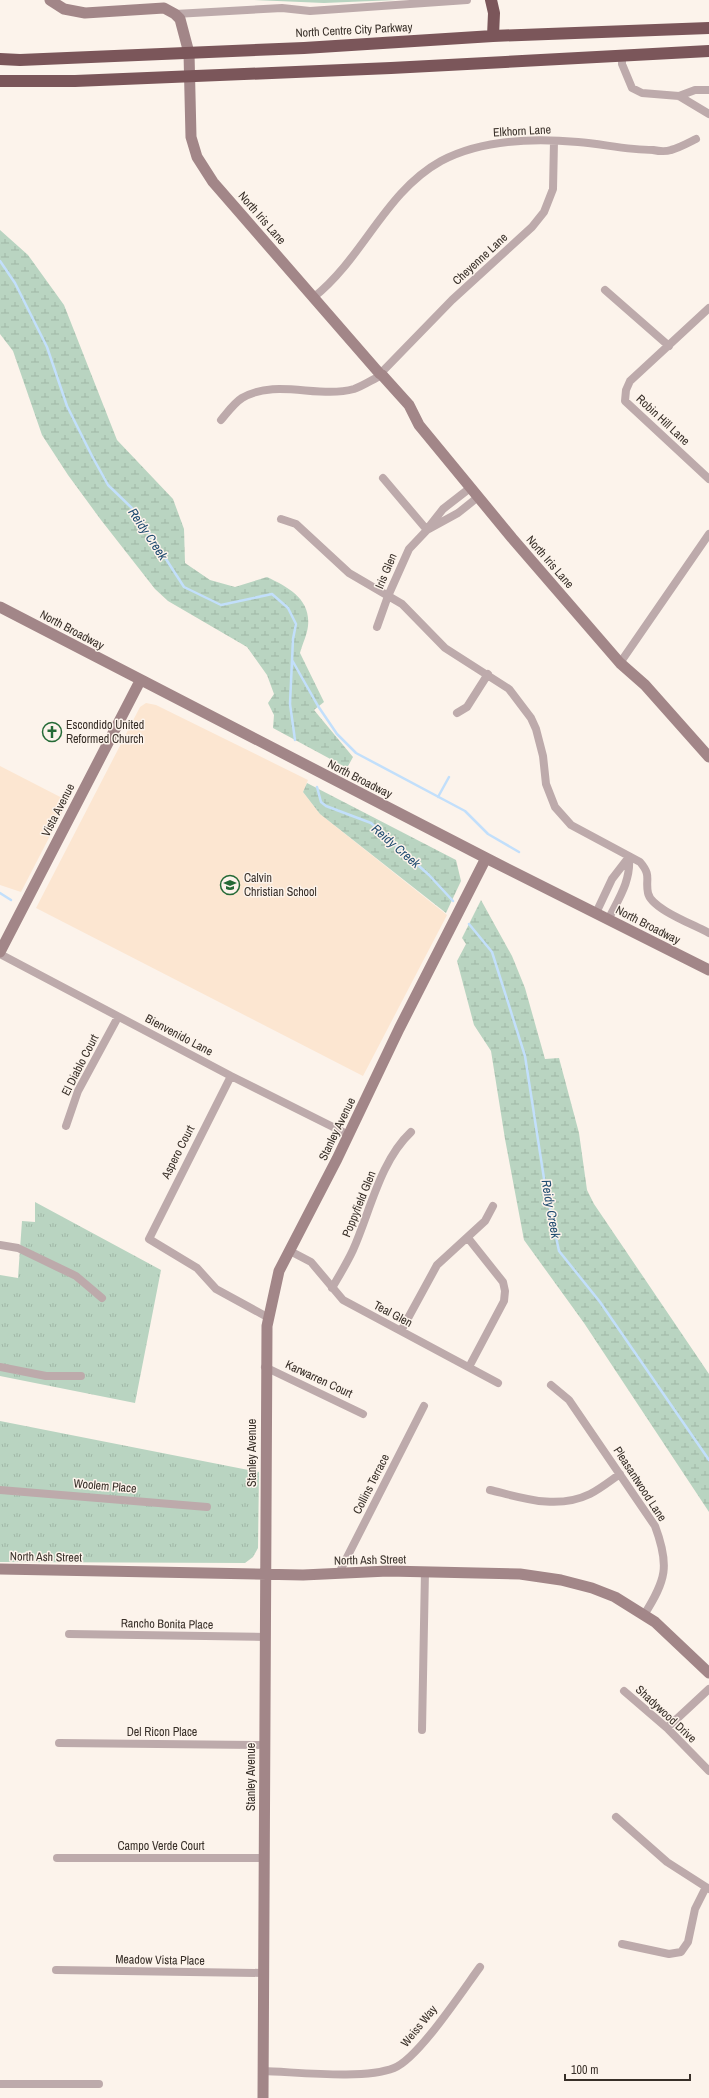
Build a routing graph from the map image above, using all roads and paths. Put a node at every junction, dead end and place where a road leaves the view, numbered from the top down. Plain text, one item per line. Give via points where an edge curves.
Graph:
1 (50, 0) edge
2 (467, 0) edge
3 (492, 0) edge
4 (175, 14) junction
5 (709, 28) edge
6 (493, 36) junction
7 (709, 51) edge
8 (189, 53) junction
9 (622, 56) junction
10 (0, 59) edge
11 (190, 77) junction
12 (0, 81) edge
13 (709, 90) edge
14 (679, 96) junction
15 (709, 114) edge
16 (696, 139) dead end
17 (554, 141) junction
18 (606, 290) dead end
19 (314, 297) junction
20 (709, 308) edge
21 (669, 346) junction
22 (381, 374) junction
23 (221, 420) dead end
24 (383, 478) dead end
25 (709, 479) edge
26 (470, 488) junction
27 (478, 497) junction
28 (281, 519) dead end
29 (427, 530) junction
30 (709, 534) edge
31 (388, 596) junction
32 (0, 607) edge
33 (378, 627) dead end
34 (620, 663) junction
35 (488, 674) junction
36 (140, 681) junction
37 (457, 713) dead end
38 (709, 757) edge
39 (629, 857) junction
40 (486, 858) junction
41 (596, 913) junction
42 (608, 920) junction
43 (709, 933) edge
44 (0, 953) edge
45 (709, 969) edge
46 (118, 1017) junction
47 (231, 1076) junction
48 (66, 1126) dead end
49 (411, 1132) dead end
50 (349, 1135) junction
51 (493, 1206) dead end
52 (468, 1238) junction
53 (0, 1245) edge
54 (290, 1251) junction
55 (332, 1288) junction
56 (102, 1298) dead end
57 (269, 1318) junction
58 (402, 1332) junction
59 (0, 1367) edge
60 (265, 1367) junction
61 (469, 1367) junction
62 (81, 1376) dead end
63 (498, 1383) dead end
64 (551, 1385) dead end
65 (424, 1406) dead end
66 (363, 1414) dead end
67 (620, 1474) junction
68 (0, 1490) edge
69 (490, 1490) dead end
70 (207, 1507) dead end
71 (0, 1569) edge
72 (425, 1571) junction
73 (339, 1573) junction
74 (266, 1574) junction
75 (644, 1614) junction
76 (69, 1634) dead end
77 (265, 1637) junction
78 (709, 1673) edge
79 (709, 1689) edge
80 (624, 1691) dead end
81 (667, 1728) junction
82 (422, 1730) dead end
83 (60, 1743) dead end
84 (265, 1745) junction
85 (709, 1771) edge
86 (616, 1817) dead end
87 (57, 1858) dead end
88 (264, 1858) junction
89 (707, 1888) edge
90 (622, 1944) dead end
91 (480, 1967) dead end
92 (56, 1970) dead end
93 (263, 1973) junction
94 (263, 2071) junction
95 (0, 2084) edge
96 (99, 2084) dead end
97 (262, 2098) edge

1 - 4 street via 64,9 85,13 164,8
2 - 4 street via 310,11 282,8
3 - 6 highway
4 - 8 street, North Iris Lane via 180,19
5 - 6 highway, North Centre City Parkway
6 - 8 highway, North Centre City Parkway
7 - 9 highway
8 - 10 highway, North Centre City Parkway
8 - 11 street, North Iris Lane
9 - 11 highway
9 - 14 street via 622,64 632,88 642,93
11 - 12 highway
11 - 19 street, North Iris Lane via 190,131 197,157 213,182
13 - 14 street via 695,90
14 - 15 street
16 - 17 street, Elkhorn Lane via 670,151 630,150
17 - 19 street, Elkhorn Lane via 500,142 484,145 441,161 397,196 347,267
17 - 22 street, Cheyenne Lane via 553,189 544,212 532,227 452,300
18 - 21 street
19 - 22 street, North Iris Lane
20 - 21 street, Robin Hill Lane
21 - 25 street, Robin Hill Lane via 630,381 625,401
22 - 23 street, Cheyenne Lane via 355,389 348,390 328,392 279,389 255,392 240,399
22 - 26 street, North Iris Lane via 409,405 419,425
24 - 29 street
26 - 27 street, North Iris Lane
26 - 29 street, Iris Glen via 443,509
27 - 29 street, Iris Glen via 458,513
27 - 34 street, North Iris Lane
28 - 31 street via 296,524 349,573
29 - 31 street, Iris Glen via 409,549
30 - 34 street
31 - 33 street, Iris Glen
31 - 35 street via 412,612 445,648
32 - 36 street, North Broadway
34 - 38 street, North Iris Lane via 645,685
35 - 37 street via 468,707
35 - 39 street via 509,689 530,718 541,743 549,794 564,818 585,834
36 - 40 street, North Broadway
36 - 44 street, Vista Avenue
39 - 41 street via 612,879
39 - 42 street via 630,870 626,887
39 - 43 street via 640,862 646,869 649,878 648,894 655,905
40 - 41 street, North Broadway
40 - 50 street, Stanley Avenue via 399,1029
41 - 42 street, North Broadway
42 - 45 street, North Broadway
44 - 46 street, Bienvenido Lane
46 - 47 street, Bienvenido Lane
46 - 48 street, El Diablo Court via 78,1091
47 - 50 street, Bienvenido Lane
47 - 57 street, Aspero Court via 149,1239 197,1268 216,1289
49 - 55 street, Poppyfield Glen via 399,1143 390,1158 353,1252
50 - 54 street, Stanley Avenue
51 - 52 street via 485,1221
52 - 58 street via 437,1265
52 - 61 street via 503,1282 505,1291 504,1301
53 - 56 street via 18,1248 76,1276
54 - 55 street, Teal Glen via 311,1262
54 - 57 street, Stanley Avenue via 279,1271
55 - 58 street, Teal Glen via 343,1300
57 - 60 street, Stanley Avenue
58 - 61 street, Teal Glen
59 - 62 street via 46,1376
60 - 66 street, Karwarren Court
60 - 74 street, Stanley Avenue
61 - 63 street, Teal Glen
64 - 67 street, Pleasantwood Lane via 569,1400
65 - 73 street, Collins Terrace
67 - 69 street via 590,1494 557,1503
67 - 75 street, Pleasantwood Lane via 655,1526 664,1549 664,1574 656,1595
68 - 70 street, Woolem Place
71 - 74 street, North Ash Street
72 - 73 street, North Ash Street
72 - 75 street, North Ash Street via 520,1574 561,1580 592,1588
72 - 82 street
73 - 74 street, North Ash Street
74 - 77 street, Stanley Avenue
75 - 78 street, North Ash Street
76 - 77 street, Rancho Bonita Place
77 - 84 street, Stanley Avenue
79 - 81 street
80 - 81 street, Shadywood Drive
81 - 85 street, Shadywood Drive
83 - 84 street, Del Ricon Place
84 - 88 street, Stanley Avenue
86 - 89 street via 668,1862
87 - 88 street, Campo Verde Court
88 - 93 street, Stanley Avenue
89 - 90 street via 695,1909 688,1942 681,1952 669,1954
91 - 94 street, Weiss Way via 415,2053 395,2068 371,2074
92 - 93 street, Meadow Vista Place
93 - 94 street, Stanley Avenue
94 - 97 street, Stanley Avenue
95 - 96 street

